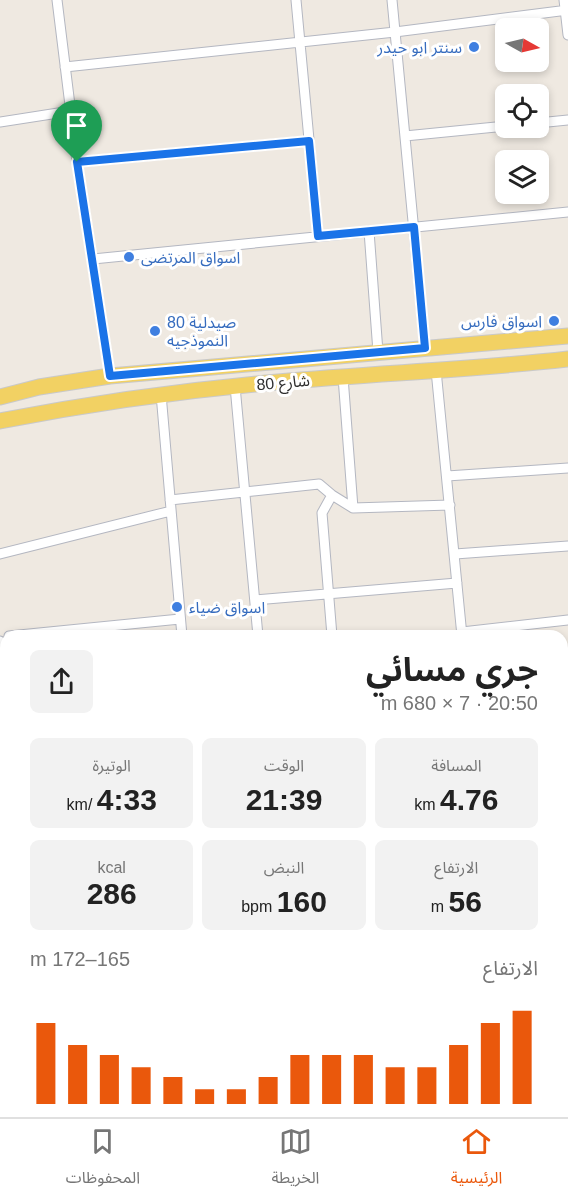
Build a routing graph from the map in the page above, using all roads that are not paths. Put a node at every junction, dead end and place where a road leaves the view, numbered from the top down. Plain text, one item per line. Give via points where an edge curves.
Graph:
1 (57, 0) edge
2 (296, 0) edge
3 (392, 0) edge
4 (564, 0) edge
5 (567, 10) edge
6 (395, 32) junction
7 (568, 35) edge
8 (300, 41) junction
9 (65, 67) junction
10 (71, 111) junction
11 (568, 120) edge
12 (0, 122) edge
13 (549, 122) edge
14 (495, 127) edge
15 (405, 136) junction
16 (309, 141) junction
17 (77, 162) junction
18 (568, 212) edge
19 (414, 227) junction
20 (369, 231) junction
21 (318, 236) junction
22 (93, 259) junction
23 (568, 336) edge
24 (425, 348) junction
25 (378, 352) junction
26 (568, 359) edge
27 (436, 370) junction
28 (110, 376) junction
29 (343, 377) junction
30 (235, 386) junction
31 (160, 394) junction
32 (0, 397) edge
33 (0, 421) edge
34 (568, 468) edge
35 (447, 476) junction
36 (245, 491) junction
37 (332, 495) junction
38 (170, 500) junction
39 (450, 506) junction
40 (353, 508) junction
41 (171, 511) junction
42 (568, 546) edge
43 (0, 554) edge
44 (455, 554) junction
45 (458, 583) junction
46 (329, 594) junction
47 (255, 600) junction
48 (180, 619) junction
49 (568, 620) edge
50 (114, 630) edge
51 (181, 630) edge
52 (258, 630) edge
53 (332, 630) edge
54 (462, 630) edge
55 (492, 630) edge

1 - 9 street
2 - 8 street
3 - 6 street
4 - 5 street
5 - 6 street
5 - 7 street
6 - 8 street
6 - 15 street
8 - 9 street
8 - 16 street
9 - 10 street
10 - 12 street
10 - 17 street
11 - 13 street
14 - 15 street
15 - 19 street
16 - 17 street
16 - 21 street
17 - 22 street
18 - 19 street
19 - 20 street
19 - 24 street
20 - 21 street
20 - 25 street
21 - 22 street
22 - 28 street
23 - 24 main road, شارع 80
24 - 25 main road, شارع 80
25 - 28 main road, شارع 80
26 - 27 main road, شارع 80
27 - 29 main road, شارع 80
27 - 35 street
28 - 32 main road, شارع 80
29 - 30 main road, شارع 80
29 - 40 street
30 - 31 main road, شارع 80
30 - 36 street
31 - 33 main road, شارع 80
31 - 38 street
34 - 35 street
35 - 39 street
36 - 37 street via 319,484
36 - 38 street
36 - 47 street
37 - 40 street
37 - 46 street via 321,513
38 - 41 street
39 - 40 street
39 - 44 street
41 - 43 street
41 - 48 street
42 - 44 street
44 - 45 street
45 - 46 street
45 - 54 street
46 - 47 street
46 - 53 street
47 - 52 street
48 - 50 street
48 - 51 street
49 - 55 street

